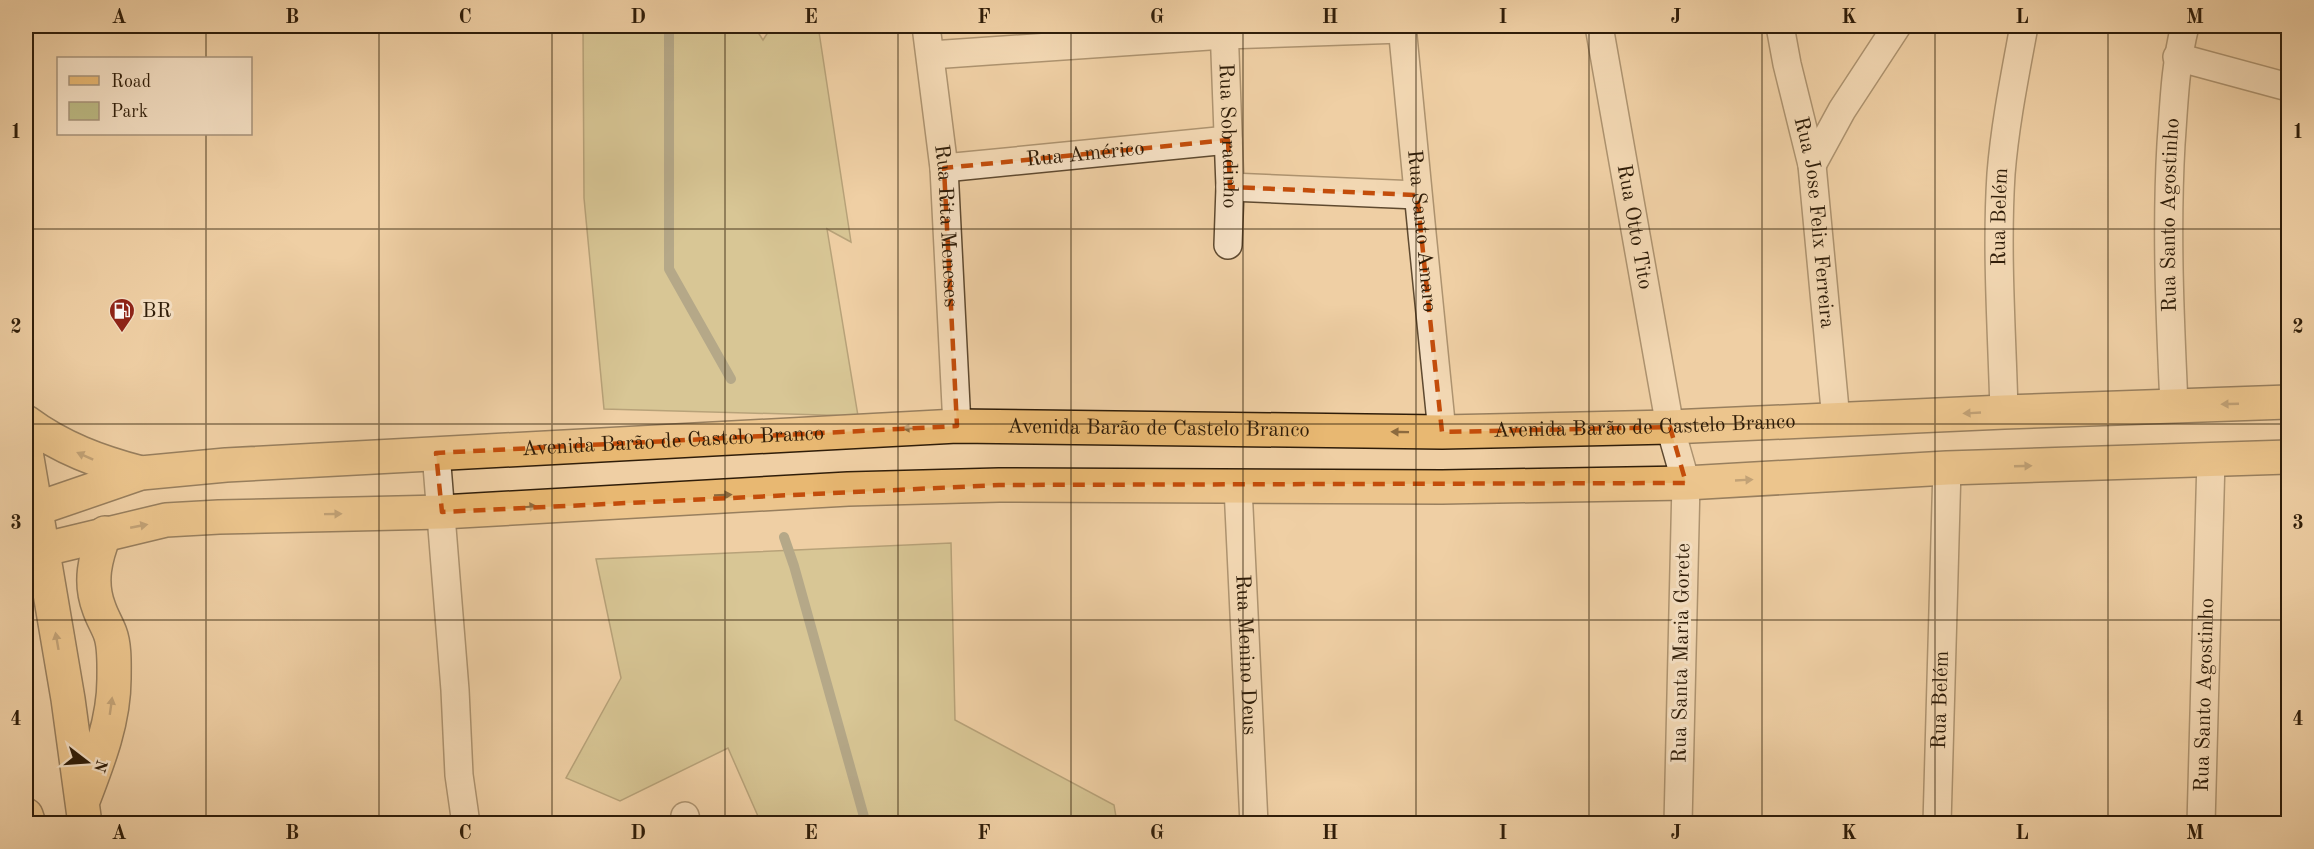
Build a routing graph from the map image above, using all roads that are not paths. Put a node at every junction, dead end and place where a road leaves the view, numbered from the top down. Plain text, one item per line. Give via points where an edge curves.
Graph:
1 (926, 26) edge
2 (1599, 26) edge
3 (1780, 26) edge
4 (1897, 26) edge
5 (2024, 26) edge
6 (2185, 26) edge
7 (1402, 27) edge
8 (1224, 30) edge
9 (931, 56) junction
10 (2177, 57) junction
11 (2289, 87) edge
12 (1228, 140) junction
13 (1812, 165) junction
14 (944, 168) junction
15 (1230, 187) junction
16 (1417, 195) junction
17 (1228, 245) dead end
18 (2289, 402) edge
19 (2174, 405) junction
20 (2004, 412) junction
21 (1836, 420) junction
22 (26, 422) edge
23 (957, 426) junction
24 (1670, 427) junction
25 (1442, 432) junction
26 (26, 452) edge
27 (436, 453) junction
28 (2289, 457) edge
29 (2211, 459) junction
30 (1947, 468) junction
31 (141, 473) junction
32 (1686, 483) junction
33 (1238, 487) junction
34 (31, 512) edge
35 (442, 512) junction
36 (105, 533) junction
37 (33, 554) edge
38 (84, 813) edge
39 (26, 815) edge
40 (29, 824) edge
41 (466, 824) edge
42 (1254, 824) edge
43 (1678, 824) edge
44 (1937, 824) edge
45 (2201, 824) edge

1 - 9 street, Rua Rita Meneses
2 - 24 street, Rua Otto Tito
3 - 13 street, Rua Jose Felix Ferreira
4 - 13 street via 1842,110
5 - 20 street, Rua Belém via 2001,174
6 - 10 street, Rua Santo Agostinho
7 - 8 street
7 - 16 street, Rua Santo Amaro
8 - 9 street
8 - 12 street, Rua Sobradinho
9 - 14 street, Rua Rita Meneses
10 - 11 street
10 - 19 street, Rua Santo Agostinho via 2168,209
12 - 14 street, Rua Américo
12 - 15 street, Rua Sobradinho
13 - 21 street, Rua Jose Felix Ferreira
14 - 23 street, Rua Rita Meneses
15 - 16 street
15 - 17 street, Rua Sobradinho
16 - 25 street, Rua Santo Amaro
18 -> 19 main road, Avenida Barão de Castelo Branco
19 - 20 main road, Avenida Barão de Castelo Branco
20 -> 21 main road, Avenida Barão de Castelo Branco
21 - 24 main road, Avenida Barão de Castelo Branco
31 -> 22 main road via 90,458
25 -> 23 main road, Avenida Barão de Castelo Branco
23 -> 27 main road, Avenida Barão de Castelo Branco
24 - 25 main road, Avenida Barão de Castelo Branco
24 - 32 street, Rua Otto Tito
26 - 34 main road
27 - 31 main road, Avenida Barão de Castelo Branco
27 - 35 street
28 - 29 main road
30 -> 29 main road
29 - 45 street, Rua Santo Agostinho
32 -> 30 main road
30 - 44 street, Rua Belém
31 - 34 main road, Avenida Barão de Castelo Branco
32 - 33 main road
32 - 43 street, Rua Santa Maria Gorete
35 -> 33 main road via 860,489 999,485
33 - 42 street, Rua Menino Deus
34 - 37 main road
36 -> 35 main road via 166,520
35 - 41 street via 459,775
36 - 37 main road
38 -> 36 main road via 112,706 111,635 93,582 95,557
38 -> 37 main road via 68,699
39 - 40 main road

